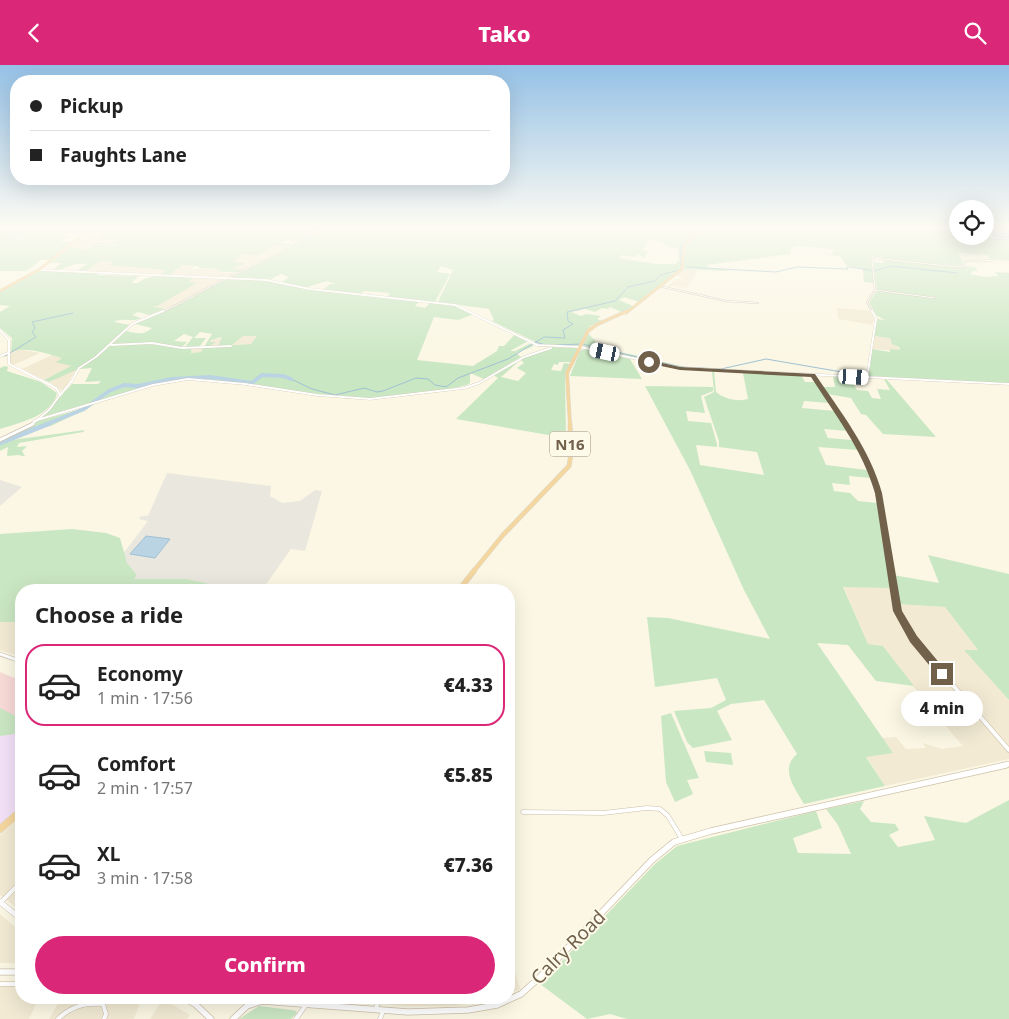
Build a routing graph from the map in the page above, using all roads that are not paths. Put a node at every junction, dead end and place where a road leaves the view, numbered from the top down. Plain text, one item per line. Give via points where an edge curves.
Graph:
1 (38, 271) edge
2 (51, 271) edge
3 (243, 271) edge
4 (679, 271) edge
5 (873, 271) edge
6 (226, 278) junction
7 (659, 286) junction
8 (0, 291) edge
9 (875, 291) junction
10 (935, 298) dead end
11 (758, 303) dead end
12 (0, 329) edge
13 (110, 345) junction
14 (232, 346) dead end
15 (552, 347) junction
16 (580, 347) junction
17 (8, 353) junction
18 (0, 356) edge
19 (813, 375) junction
20 (866, 378) junction
21 (1009, 384) edge
22 (60, 395) junction
23 (34, 421) junction
24 (0, 440) edge
25 (464, 584) edge
26 (0, 654) edge
27 (15, 659) edge
28 (1009, 750) edge
29 (1009, 764) edge
30 (523, 812) dead end
31 (15, 816) edge
32 (0, 829) edge
33 (682, 839) junction
34 (15, 888) edge
35 (0, 903) edge
36 (15, 914) edge
37 (15, 972) edge
38 (0, 973) edge
39 (15, 984) edge
40 (0, 985) edge
41 (515, 996) edge
42 (81, 1004) edge
43 (103, 1004) edge
44 (195, 1004) edge
45 (253, 1004) edge
46 (294, 1004) edge
47 (379, 1004) edge
48 (500, 1004) edge
49 (305, 1005) junction
50 (379, 1011) junction
51 (58, 1019) edge
52 (104, 1019) edge
53 (211, 1019) edge
54 (233, 1019) edge
55 (296, 1019) edge
56 (380, 1019) edge

1 - 8 highway
2 - 6 street
3 - 6 street
4 - 7 highway, N16
5 - 9 street
6 - 13 street via 180,304 132,324
6 - 15 street via 266,280 310,289 455,305 530,341
7 - 11 street
7 - 16 highway, N16 via 623,315 592,327
9 - 10 street
9 - 20 street via 867,302 876,319
12 - 17 street via 10,341
13 - 14 street
13 - 22 street via 79,368
15 - 16 street
15 - 23 street via 524,357 464,388 370,399 188,379 153,385
16 - 19 street via 680,368
16 - 25 highway, N16 via 567,373 569,466 503,535
17 - 18 street
17 - 22 street via 9,364 56,388
19 - 20 street
19 - 28 street via 874,475 900,618 927,656
20 - 21 street
22 - 23 street via 52,407
23 - 24 street
26 - 27 street
29 - 33 main road, Calry Road
30 - 33 street via 603,813 660,809
31 - 32 highway
33 - 41 main road, Calry Road via 652,860 539,978
34 - 35 street
35 - 36 street
37 - 38 main road
39 - 40 street
42 - 51 street via 67,1009
43 - 52 street
44 - 53 main road
45 - 54 main road, Calry Road
46 - 49 main road, Calry Road
47 - 50 street
48 - 50 main road, Calry Road via 468,1010
49 - 50 main road, Calry Road
49 - 55 street
50 - 56 street

